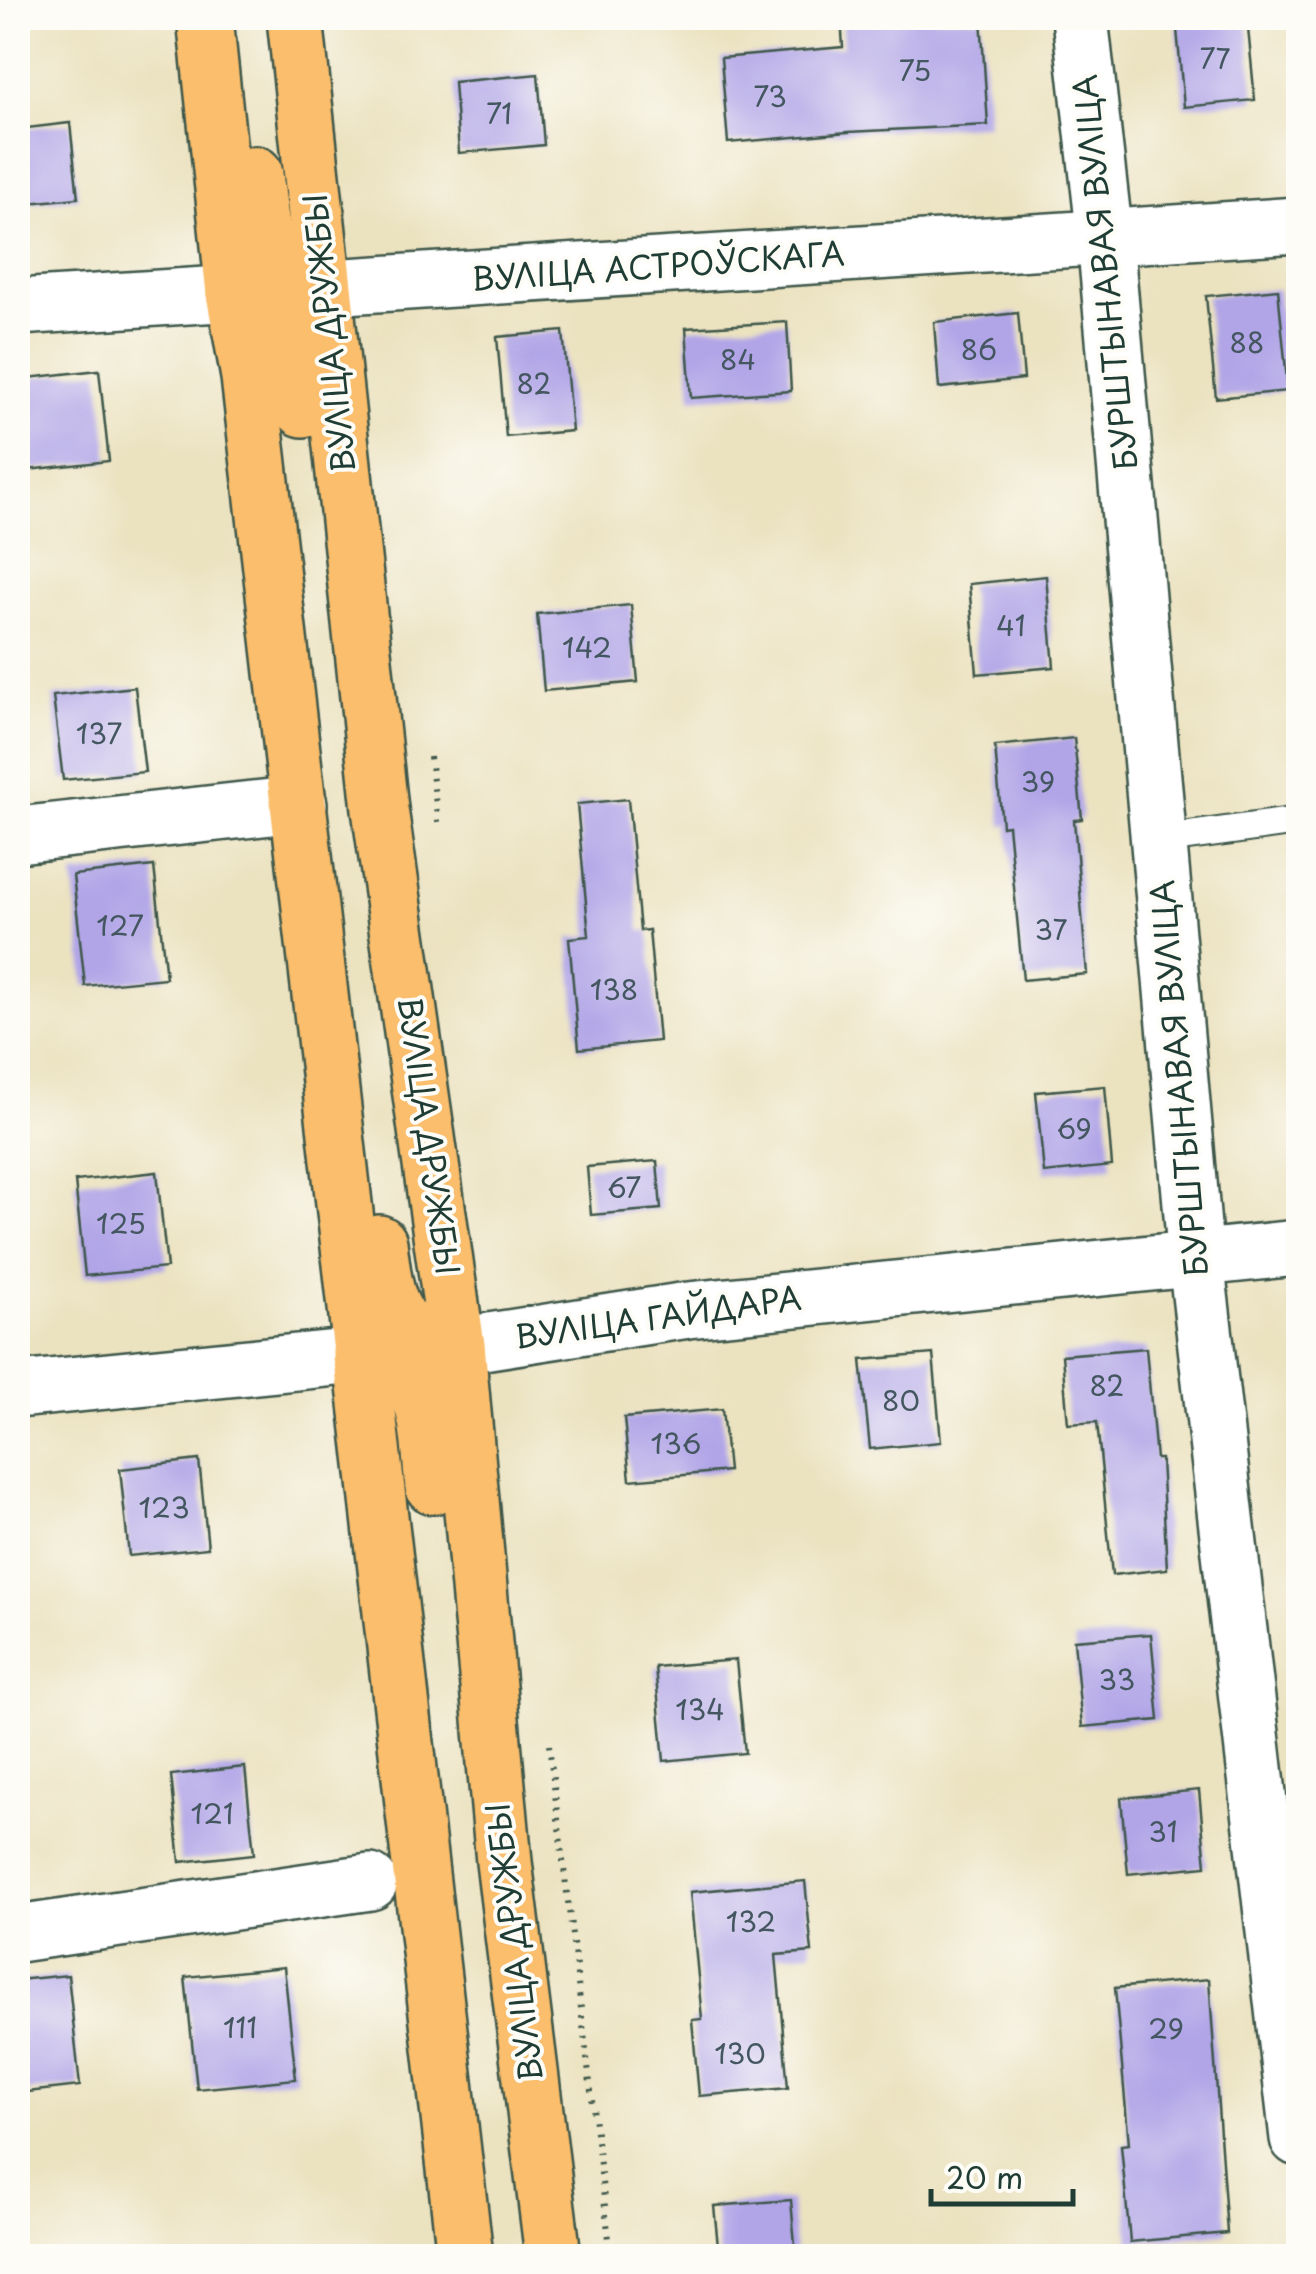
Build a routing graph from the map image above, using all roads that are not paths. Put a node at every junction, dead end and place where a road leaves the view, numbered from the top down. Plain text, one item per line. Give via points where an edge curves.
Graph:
1 (205, 18) edge
2 (234, 18) edge
3 (295, 18) edge
4 (1080, 18) edge
5 (1298, 225) edge
6 (1105, 238) junction
7 (322, 289) junction
8 (234, 292) junction
9 (18, 307) edge
10 (299, 804) junction
11 (380, 808) junction
12 (1298, 821) edge
13 (18, 835) edge
14 (1158, 840) junction
15 (305, 859) junction
16 (1298, 1248) edge
17 (1196, 1260) junction
18 (457, 1346) junction
19 (361, 1356) junction
20 (18, 1390) edge
21 (1281, 1839) edge
22 (504, 1862) junction
23 (370, 1882) dead end
24 (18, 1934) edge
25 (1298, 2138) edge
26 (465, 2256) edge
27 (553, 2256) edge

1 - 8 main road
2 - 7 main road via 263,236 275,258
3 - 7 main road, ВУЛІЦА ДРУЖБЫ
4 - 6 street, БУРШТЫНАВАЯ ВУЛІЦА
5 - 6 street, ВУЛІЦА АСТРОЎСКАГА
6 - 7 street, ВУЛІЦА АСТРОЎСКАГА
6 - 14 street, БУРШТЫНАВАЯ ВУЛІЦА
7 - 8 street, ВУЛІЦА АСТРОЎСКАГА
7 - 11 main road, ВУЛІЦА ДРУЖБЫ
8 - 9 street, ВУЛІЦА АСТРОЎСКАГА
8 - 10 main road
8 - 11 main road via 265,305 292,340 328,602
10 - 13 street
10 - 15 main road
11 - 18 main road, ВУЛІЦА ДРУЖБЫ
12 - 14 lane
14 - 17 street, БУРШТЫНАВАЯ ВУЛІЦА
15 - 18 main road via 355,1028 389,1305 406,1330
15 - 19 main road
16 - 17 street, ВУЛІЦА ГАЙДАРА
17 - 18 street, ВУЛІЦА ГАЙДАРА via 688,1310
17 - 21 street, БУРШТЫНАВАЯ ВУЛІЦА
18 - 19 street, ВУЛІЦА ГАЙДАРА
18 - 22 main road, ВУЛІЦА ДРУЖБЫ
19 - 20 street, ВУЛІЦА ГАЙДАРА
19 - 22 main road via 390,1362 420,1397 451,1644
19 - 26 main road
21 - 25 street, БУРШТЫНАВАЯ ВУЛІЦА
22 - 27 main road, ВУЛІЦА ДРУЖБЫ
23 - 24 street

